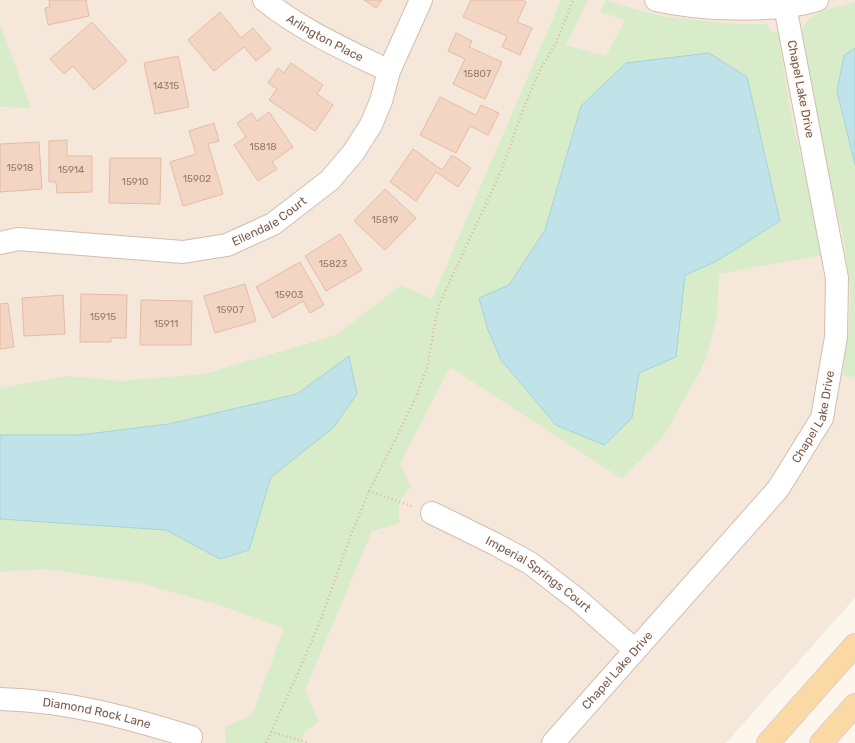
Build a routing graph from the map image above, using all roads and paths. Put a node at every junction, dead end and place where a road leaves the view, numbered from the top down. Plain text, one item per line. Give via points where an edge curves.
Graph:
1 (264, 0) edge
2 (421, 0) edge
3 (573, 0) edge
4 (656, 0) edge
5 (817, 0) edge
6 (785, 6) junction
7 (389, 72) junction
8 (0, 242) edge
9 (369, 491) junction
10 (432, 513) joint
11 (855, 645) edge
12 (635, 650) junction
13 (0, 699) edge
14 (855, 705) edge
15 (271, 732) junction
16 (191, 737) dead end
17 (266, 743) edge
18 (309, 743) edge
19 (553, 743) edge
20 (768, 743) edge
21 (821, 743) edge

1 - 7 street, Arlington Place via 310,31
2 - 7 street, Ellendale Court
3 - 9 path via 556,43 540,70 526,102 500,174 441,300 427,368 416,397
4 - 6 street via 718,8
5 - 6 street
6 - 12 street, Chapel Lake Drive via 837,278 836,336 822,418 778,488
7 - 8 street, Ellendale Court via 371,125 353,153 330,180 273,224 227,245 183,252 18,239
9 - 10 path
9 - 15 path via 323,614
10 - 12 street, Imperial Springs Court via 530,563 578,600
11 - 20 main road
12 - 19 street, Chapel Lake Drive
13 - 16 street, Diamond Rock Lane via 84,708 136,720
14 - 21 main road
15 - 17 path
15 - 18 path

